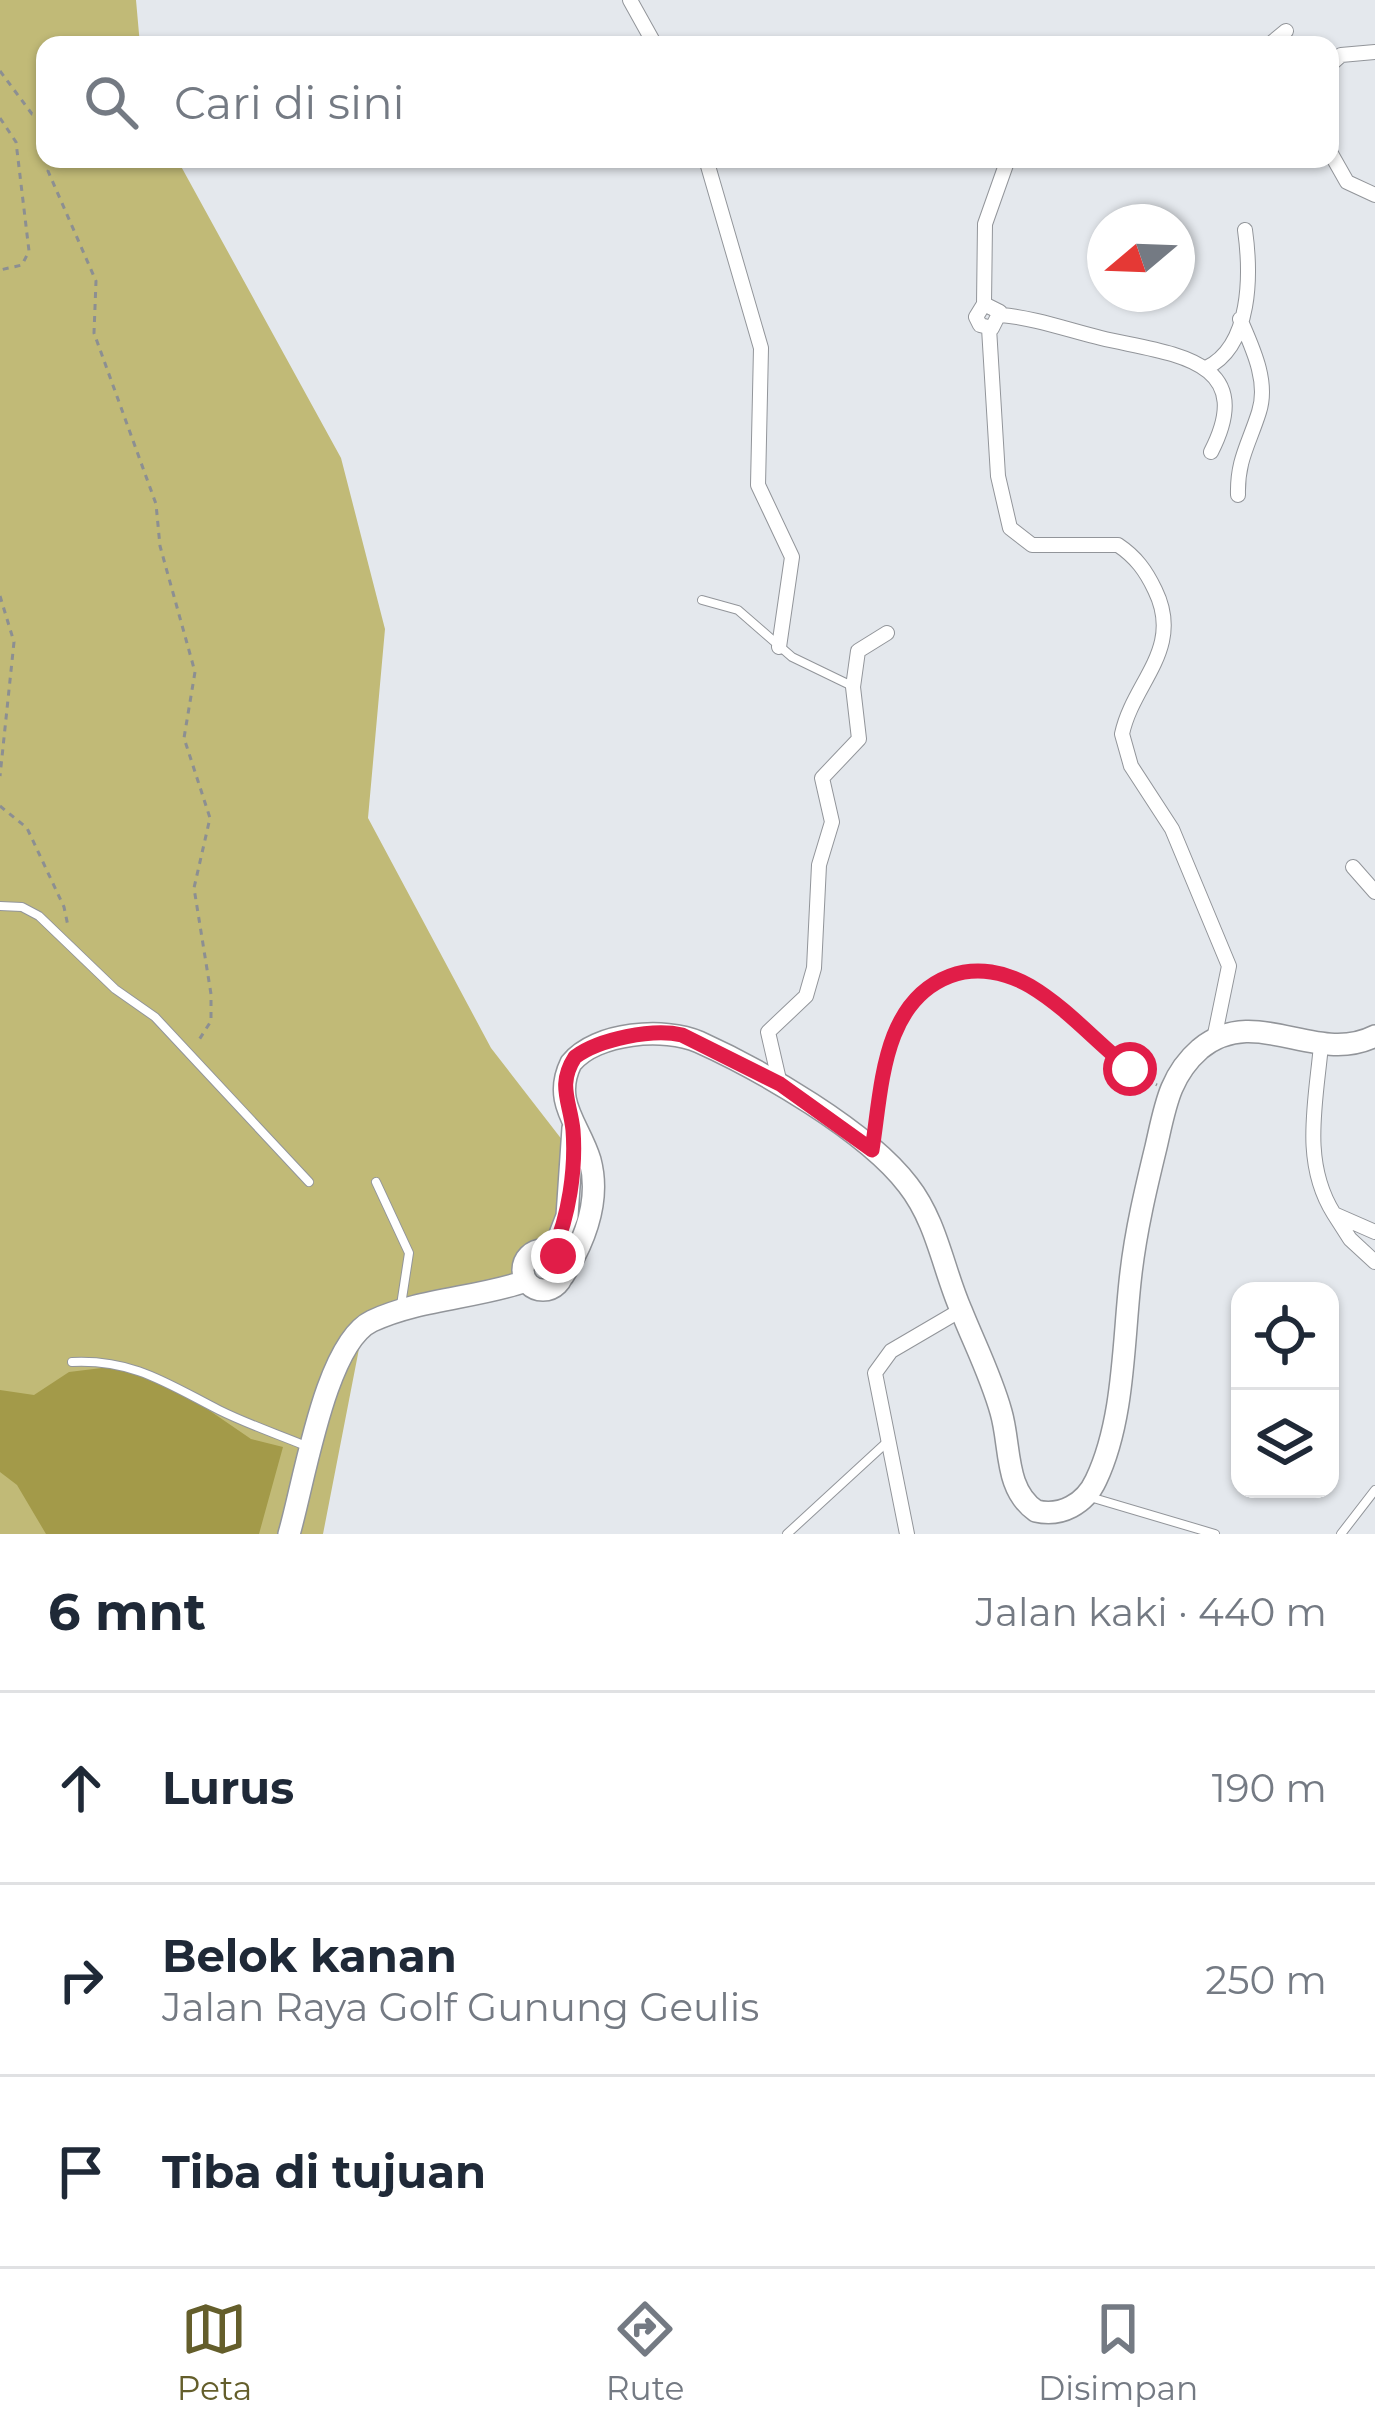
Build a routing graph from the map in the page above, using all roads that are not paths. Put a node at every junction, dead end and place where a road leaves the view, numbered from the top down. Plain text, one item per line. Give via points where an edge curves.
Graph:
1 (630, 0) edge
2 (1286, 31) dead end
3 (650, 36) edge
4 (1280, 36) edge
5 (1375, 52) edge
6 (1339, 58) edge
7 (709, 168) edge
8 (1005, 168) edge
9 (1339, 168) edge
10 (1375, 195) edge
11 (1245, 230) dead end
12 (984, 304) junction
13 (1001, 315) junction
14 (1240, 319) junction
15 (989, 328) junction
16 (1206, 368) junction
17 (1211, 452) dead end
18 (1238, 495) dead end
19 (702, 600) dead end
20 (887, 633) dead end
21 (779, 647) junction
22 (853, 687) junction
23 (1353, 867) dead end
24 (1375, 892) edge
25 (0, 906) edge
26 (946, 978) road end
27 (1375, 1036) edge
28 (1214, 1039) junction
29 (1321, 1045) junction
30 (780, 1084) junction
31 (573, 1128) junction
32 (872, 1150) junction
33 (309, 1182) dead end
34 (376, 1182) dead end
35 (1334, 1214) junction
36 (1375, 1232) edge
37 (553, 1252) junction
38 (1375, 1262) edge
39 (563, 1276) junction
40 (526, 1281) junction
41 (961, 1310) junction
42 (400, 1312) junction
43 (72, 1362) dead end
44 (886, 1443) junction
45 (313, 1449) junction
46 (1375, 1490) edge
47 (1086, 1496) junction
48 (791, 1533) edge
49 (290, 1534) edge
50 (809, 1534) edge
51 (907, 1534) edge
52 (1215, 1534) edge
53 (1341, 1534) edge

1 - 3 street
2 - 4 street
5 - 6 street
7 - 21 street via 760,348 758,485 792,557
8 - 12 street via 985,224
9 - 10 street via 1347,182
11 - 14 street via 1251,278
12 - 13 street
12 - 15 street via 976,316
13 - 15 street
13 - 16 street
14 - 16 street via 1232,342
14 - 18 street via 1262,397 1242,446
15 - 28 street via 998,476 1010,528 1032,545 1118,545 1146,572 1165,616 1156,665 1122,734 1229,966
16 - 17 street via 1227,408
19 - 21 lane via 738,610
20 - 22 street via 858,651
21 - 22 lane
22 - 30 street via 859,739 822,778 832,822 819,865 810,986 768,1032
23 - 24 street
25 - 33 lane via 22,907 155,1016
26 - 32 lane via 903,1008
27 - 29 main road
28 - 29 main road via 1260,1029
28 - 47 main road via 1168,1090 1132,1268 1116,1402
29 - 35 street via 1314,1143
30 - 31 main road via 682,1035 608,1043 568,1068 564,1100
30 - 32 main road
31 - 37 main road via 567,1216
31 - 39 main road via 590,1163 593,1197
32 - 41 main road via 921,1205
34 - 42 lane via 409,1253
35 - 36 street
35 - 38 street
37 - 39 main road
37 - 40 main road via 529,1256
39 - 40 main road via 546,1290
40 - 42 main road
41 - 44 street via 877,1368
41 - 47 main road via 992,1381 1019,1496 1044,1514
42 - 45 main road via 366,1324 344,1346
43 - 45 lane via 103,1360 159,1375
44 - 48 lane
44 - 51 street
45 - 49 main road
46 - 53 lane
47 - 52 lane
48 - 50 lane

